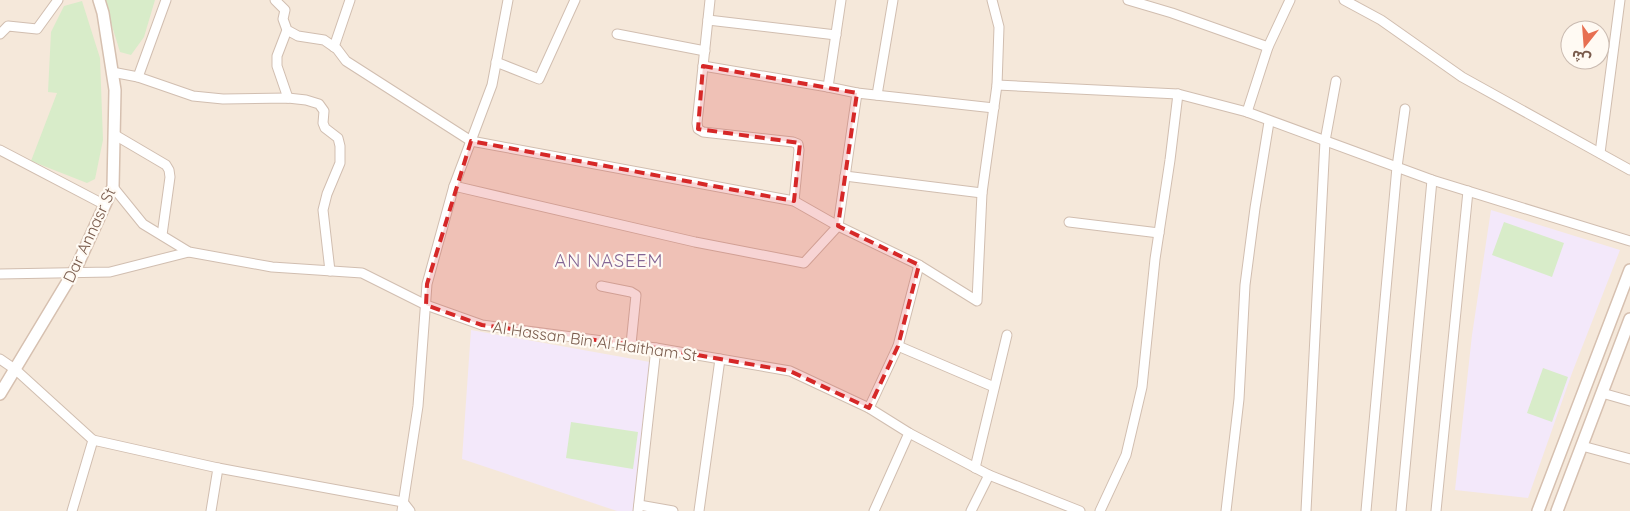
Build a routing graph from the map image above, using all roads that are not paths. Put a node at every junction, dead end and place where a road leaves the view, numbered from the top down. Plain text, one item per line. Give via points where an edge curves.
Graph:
1 (58, 0) edge
2 (99, 0) edge
3 (166, 0) edge
4 (275, 0) edge
5 (350, 0) edge
6 (508, 0) edge
7 (575, 0) edge
8 (710, 0) edge
9 (841, 0) edge
10 (893, 0) edge
11 (992, 0) edge
12 (1128, 0) edge
13 (1290, 0) edge
14 (1344, 0) edge
15 (1620, 0) edge
16 (708, 20) junction
17 (287, 30) junction
18 (0, 34) edge
19 (617, 34) dead end
20 (836, 35) junction
21 (334, 47) junction
22 (1268, 48) junction
23 (705, 51) junction
24 (496, 62) junction
25 (703, 66) junction
26 (112, 72) junction
27 (138, 76) junction
28 (1336, 80) dead end
29 (997, 85) junction
30 (828, 87) junction
31 (857, 93) junction
32 (1178, 94) junction
33 (877, 95) junction
34 (288, 98) junction
35 (994, 108) junction
36 (1405, 109) dead end
37 (1246, 112) junction
38 (1269, 122) junction
39 (114, 135) junction
40 (471, 141) junction
41 (1325, 142) junction
42 (0, 150) edge
43 (1600, 153) junction
44 (1397, 167) junction
45 (1630, 170) edge
46 (845, 176) junction
47 (1432, 180) junction
48 (454, 186) junction
49 (114, 187) junction
50 (1468, 191) junction
51 (982, 193) junction
52 (794, 201) junction
53 (105, 206) junction
54 (1069, 222) dead end
55 (838, 226) junction
56 (1159, 233) junction
57 (162, 236) junction
58 (1630, 241) edge
59 (189, 252) junction
60 (919, 265) junction
61 (1630, 270) edge
62 (330, 271) junction
63 (73, 273) junction
64 (0, 274) edge
65 (601, 286) dead end
66 (426, 305) junction
67 (1630, 319) edge
68 (1007, 335) dead end
69 (631, 344) junction
70 (898, 346) junction
71 (656, 348) junction
72 (720, 358) junction
73 (0, 359) edge
74 (16, 370) junction
75 (994, 387) junction
76 (1602, 393) junction
77 (0, 394) edge
78 (1630, 401) edge
79 (869, 408) junction
80 (909, 433) junction
81 (94, 440) junction
82 (1582, 446) junction
83 (1630, 458) edge
84 (218, 468) junction
85 (975, 468) junction
86 (989, 475) junction
87 (402, 507) edge
88 (1056, 507) edge
89 (638, 508) edge
90 (72, 511) edge
91 (211, 511) edge
92 (410, 511) edge
93 (673, 511) edge
94 (699, 511) edge
95 (874, 511) edge
96 (971, 511) edge
97 (1080, 511) edge
98 (1100, 511) edge
99 (1226, 511) edge
100 (1306, 511) edge
101 (1366, 511) edge
102 (1401, 511) edge
103 (1436, 511) edge
104 (1538, 511) edge
105 (1557, 511) edge

1 - 18 street via 37,29 8,26
2 - 26 main road, Dar Annasr St
3 - 27 street
4 - 17 street via 285,10
5 - 21 street
6 - 24 street
7 - 24 street via 539,79
8 - 16 street
9 - 20 street
10 - 33 street
11 - 29 street via 999,26
12 - 22 street
13 - 22 street
14 - 43 street via 1381,20 1462,77
15 - 43 street
16 - 20 street
16 - 23 street
17 - 21 street via 298,36 324,40
17 - 34 street via 276,56
19 - 23 street
20 - 30 street
21 - 40 street via 346,60
22 - 37 street
23 - 25 street
24 - 40 street via 492,85
25 - 30 street
25 - 52 street via 698,129 798,144
26 - 27 street
26 - 39 main road, Dar Annasr St via 116,90
27 - 34 street via 193,96
28 - 41 street
29 - 32 street
29 - 35 street
30 - 31 street
31 - 33 street
31 - 46 street
32 - 37 street
32 - 56 street
33 - 35 street
34 - 62 street via 319,104 324,112 325,128 338,138 340,146 340,163 323,210
35 - 51 street
36 - 44 street
37 - 38 street
38 - 41 street
38 - 99 street via 1244,285 1238,399
39 - 49 main road, Dar Annasr St
39 - 57 street via 170,170
40 - 48 street
40 - 52 street
41 - 44 street
41 - 100 street
42 - 53 street
43 - 45 street
44 - 47 street
44 - 101 street
46 - 51 street
46 - 55 street
47 - 50 street
47 - 102 street
48 - 55 street via 685,240 804,263
48 - 66 street via 427,284
49 - 53 main road, Dar Annasr St
49 - 57 street, Al Hassan Bin Al Haitham St via 143,224
50 - 58 street
50 - 103 street
51 - 60 street via 977,302
52 - 55 street
53 - 63 main road, Dar Annasr St
54 - 56 street
55 - 60 street
56 - 98 street via 1142,387 1126,455
57 - 59 street, Al Hassan Bin Al Haitham St
59 - 62 street, Al Hassan Bin Al Haitham St via 272,267
59 - 63 street via 110,272
60 - 70 street
61 - 104 main road
62 - 66 street, Al Hassan Bin Al Haitham St via 362,273
63 - 64 street
63 - 74 main road, Dar Annasr St
65 - 69 street via 636,295
66 - 69 street, Al Hassan Bin Al Haitham St via 482,325
66 - 87 street via 418,406
67 - 76 main road
68 - 75 street
69 - 71 street, Al Hassan Bin Al Haitham St
70 - 75 street
70 - 79 street
71 - 72 street, Al Hassan Bin Al Haitham St
71 - 89 street
72 - 79 street, Al Hassan Bin Al Haitham St via 790,371
72 - 94 street
73 - 74 street
74 - 77 main road, Dar Annasr St
74 - 81 street
75 - 85 street
76 - 78 street
76 - 82 main road
79 - 80 street, Al Hassan Bin Al Haitham St
80 - 85 street, Al Hassan Bin Al Haitham St
80 - 95 street
81 - 84 street
81 - 90 street
82 - 83 street
82 - 105 main road
84 - 87 street
84 - 91 street
85 - 86 street, Al Hassan Bin Al Haitham St
86 - 88 street, Al Hassan Bin Al Haitham St
86 - 96 street
87 - 92 street
88 - 97 street, Al Hassan Bin Al Haitham St
89 - 93 street

